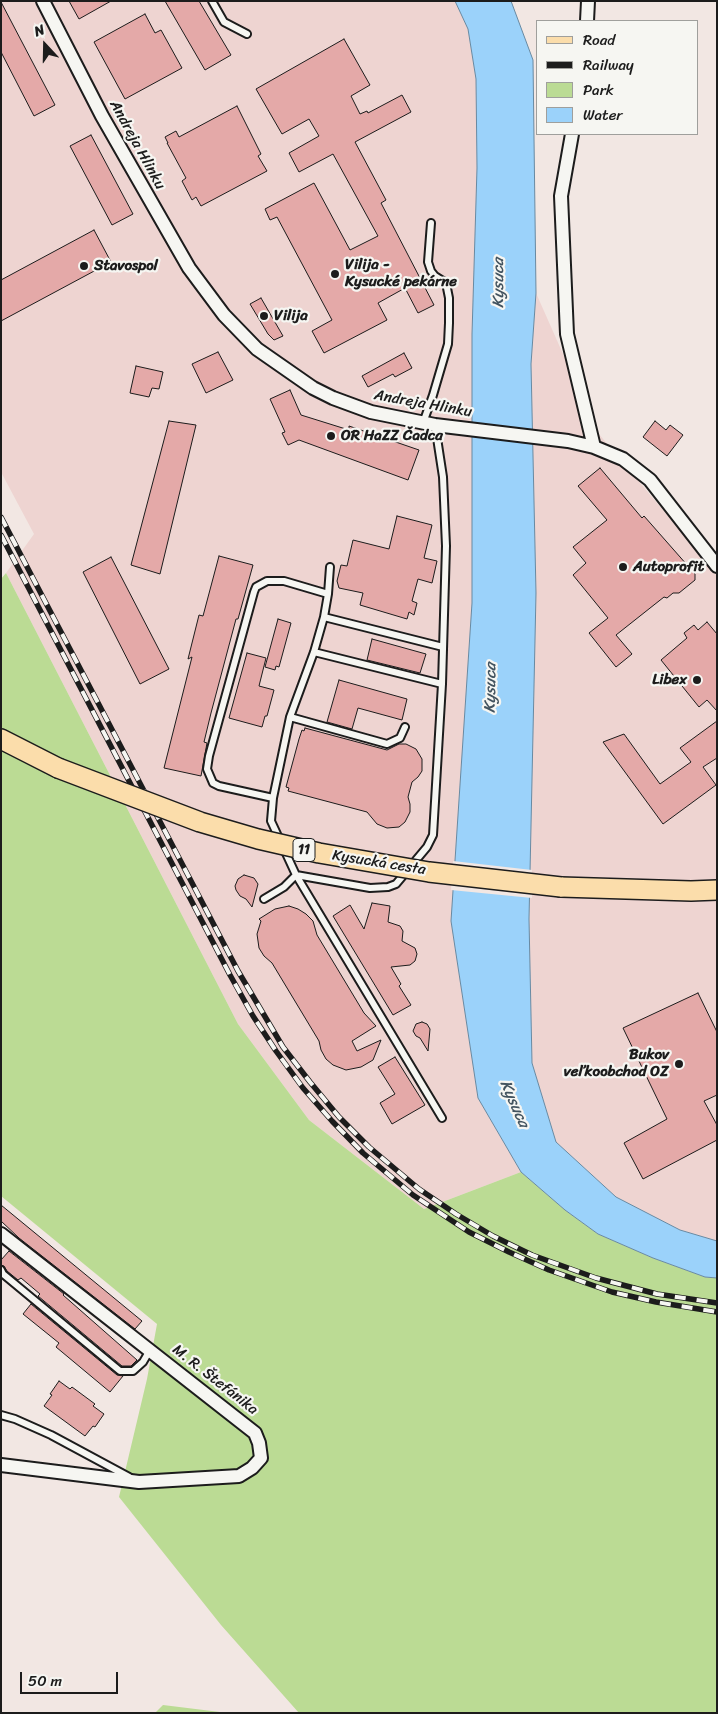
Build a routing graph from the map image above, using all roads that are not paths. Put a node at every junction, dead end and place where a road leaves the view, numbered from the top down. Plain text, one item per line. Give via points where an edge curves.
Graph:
1 (43, 1) edge
2 (212, 1) edge
3 (588, 1) edge
4 (587, 20) edge
5 (247, 34) dead end
6 (572, 135) edge
7 (431, 223) dead end
8 (429, 424) junction
9 (594, 447) junction
10 (717, 566) edge
11 (330, 567) dead end
12 (328, 594) junction
13 (324, 617) junction
14 (443, 647) junction
15 (314, 652) junction
16 (442, 684) junction
17 (290, 717) junction
18 (405, 727) dead end
19 (1, 739) edge
20 (273, 798) junction
21 (296, 875) junction
22 (717, 890) edge
23 (264, 899) dead end
24 (442, 1118) dead end
25 (1, 1234) edge
26 (1, 1270) edge
27 (150, 1350) junction
28 (1, 1415) edge
29 (1, 1465) edge
30 (139, 1482) junction

1 - 8 street, Andreja Hlinku via 102,116 171,239 206,293 239,332 273,362 332,398 371,412
2 - 5 lane via 224,22
3 - 4 street
6 - 9 street via 561,196 567,334
7 - 8 lane via 428,262 435,276 446,283 449,323 448,344 433,395
8 - 9 street, Andreja Hlinku
8 - 14 lane via 443,477 446,546
9 - 10 street, Andreja Hlinku via 623,459 650,480
11 - 12 lane
12 - 13 lane
12 - 20 lane via 284,581 267,581 256,587 212,747 207,769 213,783
13 - 14 lane
13 - 15 lane
14 - 16 lane
15 - 16 lane
15 - 17 lane
16 - 21 lane via 433,835 427,847 396,884 388,887 370,888
17 - 18 lane via 387,744 400,738
17 - 20 lane
19 - 22 main road, Kysucká cesta / 11, bridge via 58,768 200,822 319,853 383,865 561,887
20 - 21 lane via 271,821
21 - 23 lane via 284,888
21 - 24 lane
25 - 27 street, M. R. Štefánika
26 - 27 lane, M. R. Štefánika via 120,1372 133,1371
27 - 30 street, M. R. Štefánika via 255,1433 261,1458 239,1476
28 - 30 lane via 45,1432
29 - 30 street, M. R. Štefánika

